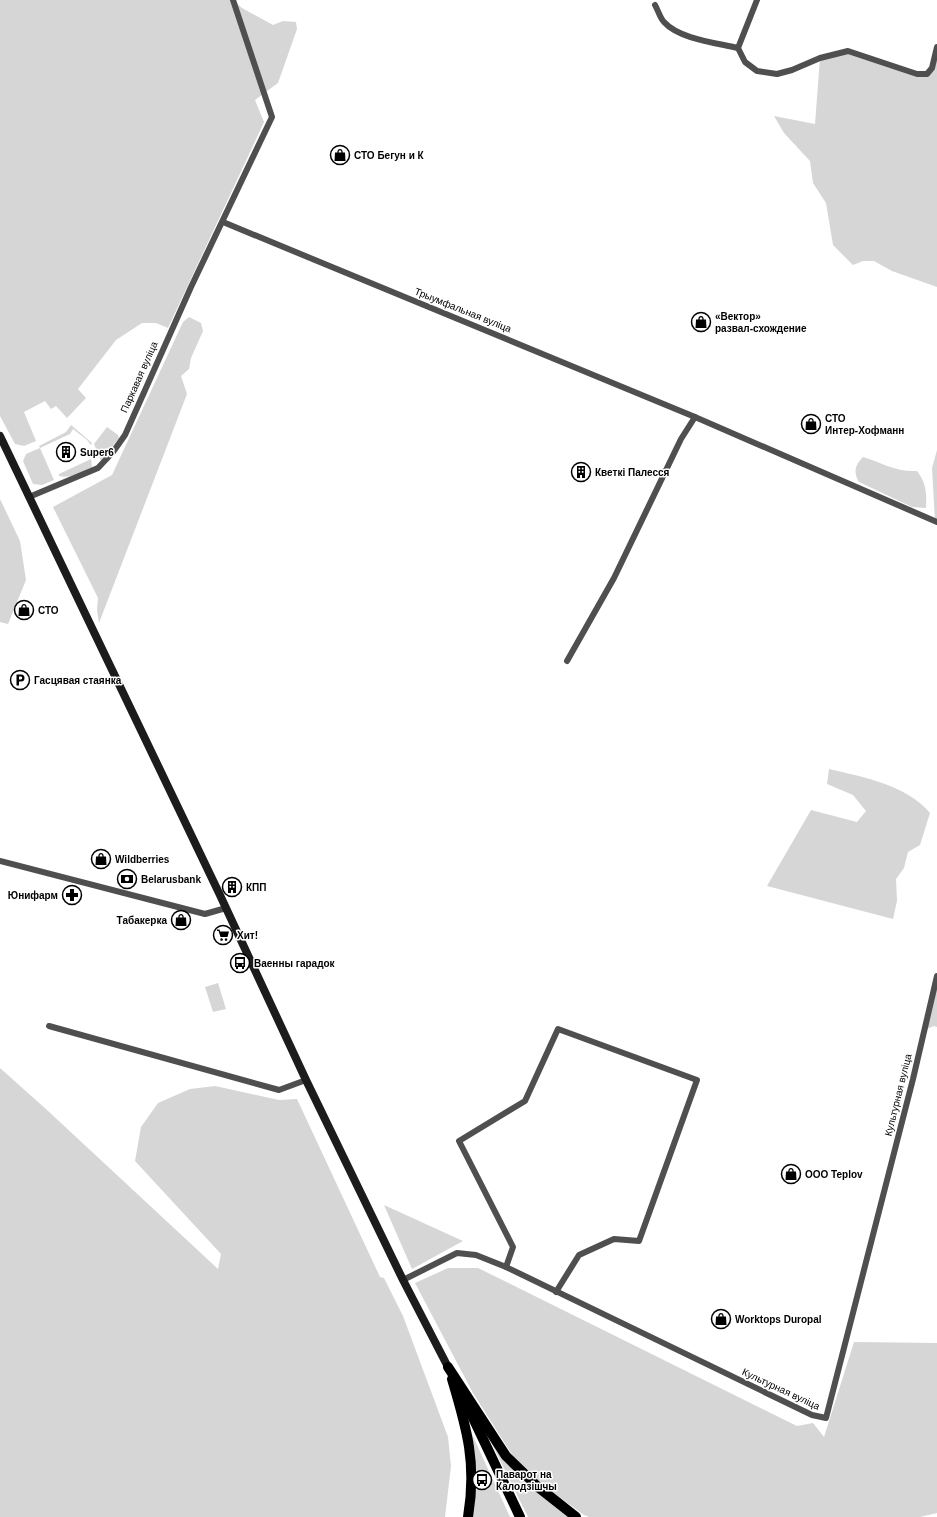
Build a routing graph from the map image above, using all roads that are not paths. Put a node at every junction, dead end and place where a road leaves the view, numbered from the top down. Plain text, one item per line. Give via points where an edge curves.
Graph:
1 (233, 0) edge
2 (758, 0) edge
3 (655, 5) dead end
4 (937, 47) edge
5 (738, 48) junction
6 (223, 222) junction
7 (695, 417) junction
8 (0, 436) edge
9 (29, 497) junction
10 (937, 522) edge
11 (567, 661) dead end
12 (0, 861) edge
13 (226, 908) junction
14 (937, 976) edge
15 (49, 1026) dead end
16 (306, 1080) junction
17 (506, 1267) junction
18 (402, 1280) junction
19 (556, 1292) junction
20 (448, 1367) junction
21 (468, 1517) edge
22 (520, 1517) edge
23 (576, 1517) edge

1 - 6 street, Паркавая вуліца via 272,117
2 - 5 street
3 - 5 street via 664,22 672,28 694,38
4 - 5 street via 932,68 927,74 917,74 848,52 820,58 777,74 757,71 745,62
6 - 7 street, Трыумфальная вуліца
6 - 9 street, Паркавая вуліца via 125,435 94,471
7 - 10 street, Трыумфальная вуліца
7 - 11 street via 681,439 614,578
8 - 9 main road
9 - 13 main road
12 - 13 street via 205,914
13 - 16 main road
14 - 19 street, Культурная вуліца via 826,1418 812,1415
15 - 16 street via 279,1090
16 - 18 main road
17 - 18 street, Культурная вуліца via 476,1255 457,1254
17 - 19 street, Культурная вуліца
17 - 19 street via 514,1247 459,1141 525,1101 558,1029 697,1080 639,1241 614,1239 579,1255
18 - 20 main road
20 - 21 highway via 467,1427 471,1454 472,1476
20 - 22 highway
20 - 23 highway via 506,1456 538,1487

